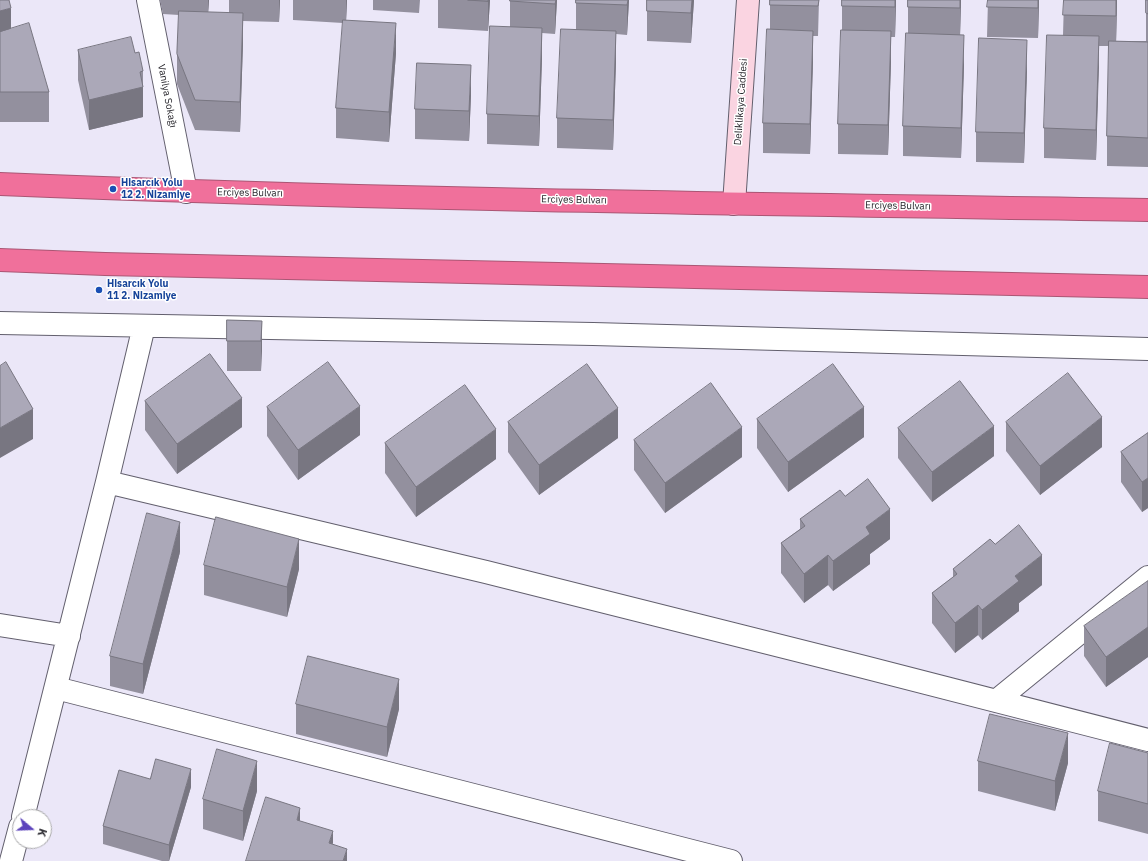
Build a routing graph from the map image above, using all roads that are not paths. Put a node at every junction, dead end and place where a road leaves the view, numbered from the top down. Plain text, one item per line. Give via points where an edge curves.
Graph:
1 (148, 0) edge
2 (748, 0) edge
3 (0, 184) edge
4 (186, 192) junction
5 (734, 204) junction
6 (1148, 210) edge
7 (0, 260) edge
8 (1148, 287) edge
9 (0, 323) edge
10 (144, 326) junction
11 (1148, 349) edge
12 (107, 482) junction
13 (1148, 577) edge
14 (0, 625) edge
15 (69, 636) junction
16 (56, 688) junction
17 (996, 701) junction
18 (1148, 740) edge
19 (25, 809) edge
20 (14, 849) edge
21 (11, 861) edge
22 (731, 861) edge

1 - 4 street, Vanilya Sokağı
2 - 5 street, Deliklikaya Caddesi
3 - 4 highway, Erciyes Bulvarı
4 - 5 highway, Erciyes Bulvarı
5 - 6 highway, Erciyes Bulvarı
7 - 8 highway
9 - 10 street
10 - 11 street via 585,334
10 - 12 street
12 - 15 street
12 - 17 street via 478,570
13 - 17 street
14 - 15 street
15 - 16 street
16 - 19 street
16 - 22 street
17 - 18 street
20 - 21 street

